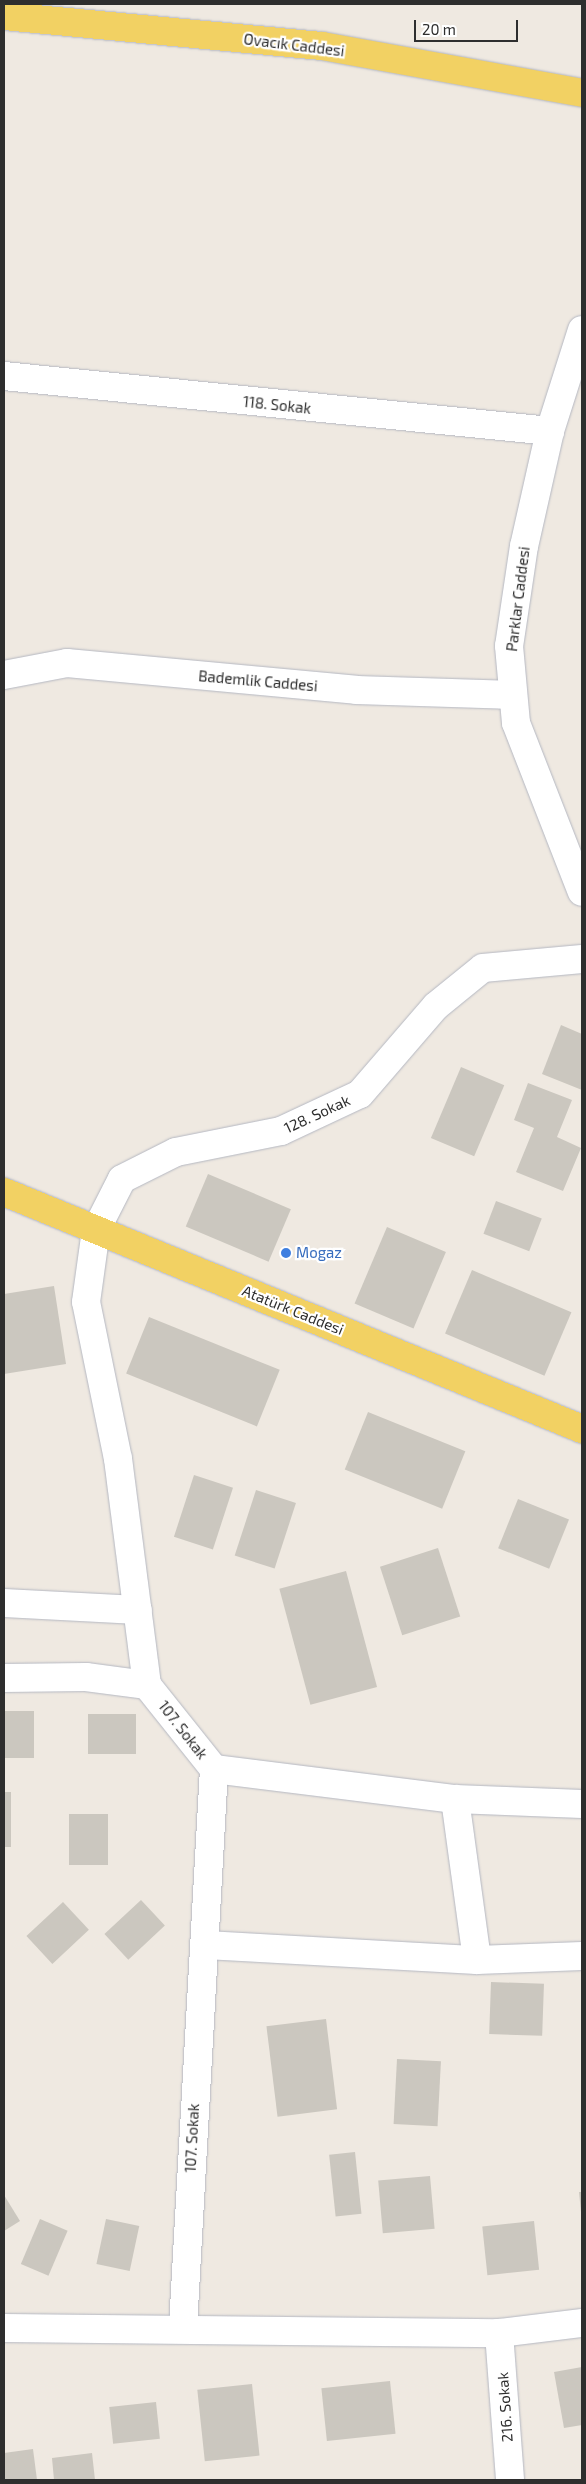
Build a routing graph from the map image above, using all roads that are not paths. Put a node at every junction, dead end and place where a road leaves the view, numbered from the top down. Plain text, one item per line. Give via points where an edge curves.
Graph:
1 (4, 16) edge
2 (582, 93) edge
3 (582, 330) edge
4 (4, 376) edge
5 (550, 431) junction
6 (4, 675) edge
7 (513, 695) junction
8 (582, 892) edge
9 (582, 959) edge
10 (4, 1192) edge
11 (96, 1230) junction
12 (582, 1429) edge
13 (4, 1603) edge
14 (138, 1610) junction
15 (4, 1678) edge
16 (147, 1685) junction
17 (214, 1770) junction
18 (455, 1799) junction
19 (582, 1804) edge
20 (206, 1946) junction
21 (582, 1956) edge
22 (477, 1960) junction
23 (582, 2323) edge
24 (183, 2326) junction
25 (4, 2328) edge
26 (499, 2333) junction
27 (510, 2480) edge

1 - 2 main road, Ovacık Caddesi via 322,46
3 - 5 street, Parklar Caddesi
4 - 5 street, 118. Sokak
5 - 7 street, Parklar Caddesi via 524,546 509,646
6 - 7 street, Bademlik Caddesi via 67,663 356,690
7 - 8 street, Parklar Caddesi via 516,723
9 - 11 street, 128. Sokak via 483,968 436,1006 360,1094 281,1131 176,1152 122,1179
10 - 11 main road, Atatürk Caddesi
11 - 12 main road, Atatürk Caddesi
11 - 14 street via 86,1302 118,1459
13 - 14 street
14 - 16 street
15 - 16 street via 86,1677
16 - 17 street, 107. Sokak
17 - 18 street
17 - 20 street, 107. Sokak
18 - 19 street
18 - 22 street
20 - 22 street
20 - 24 street, 107. Sokak via 196,2048
21 - 22 street
23 - 26 street
24 - 25 street
24 - 26 street
26 - 27 street, 216. Sokak

